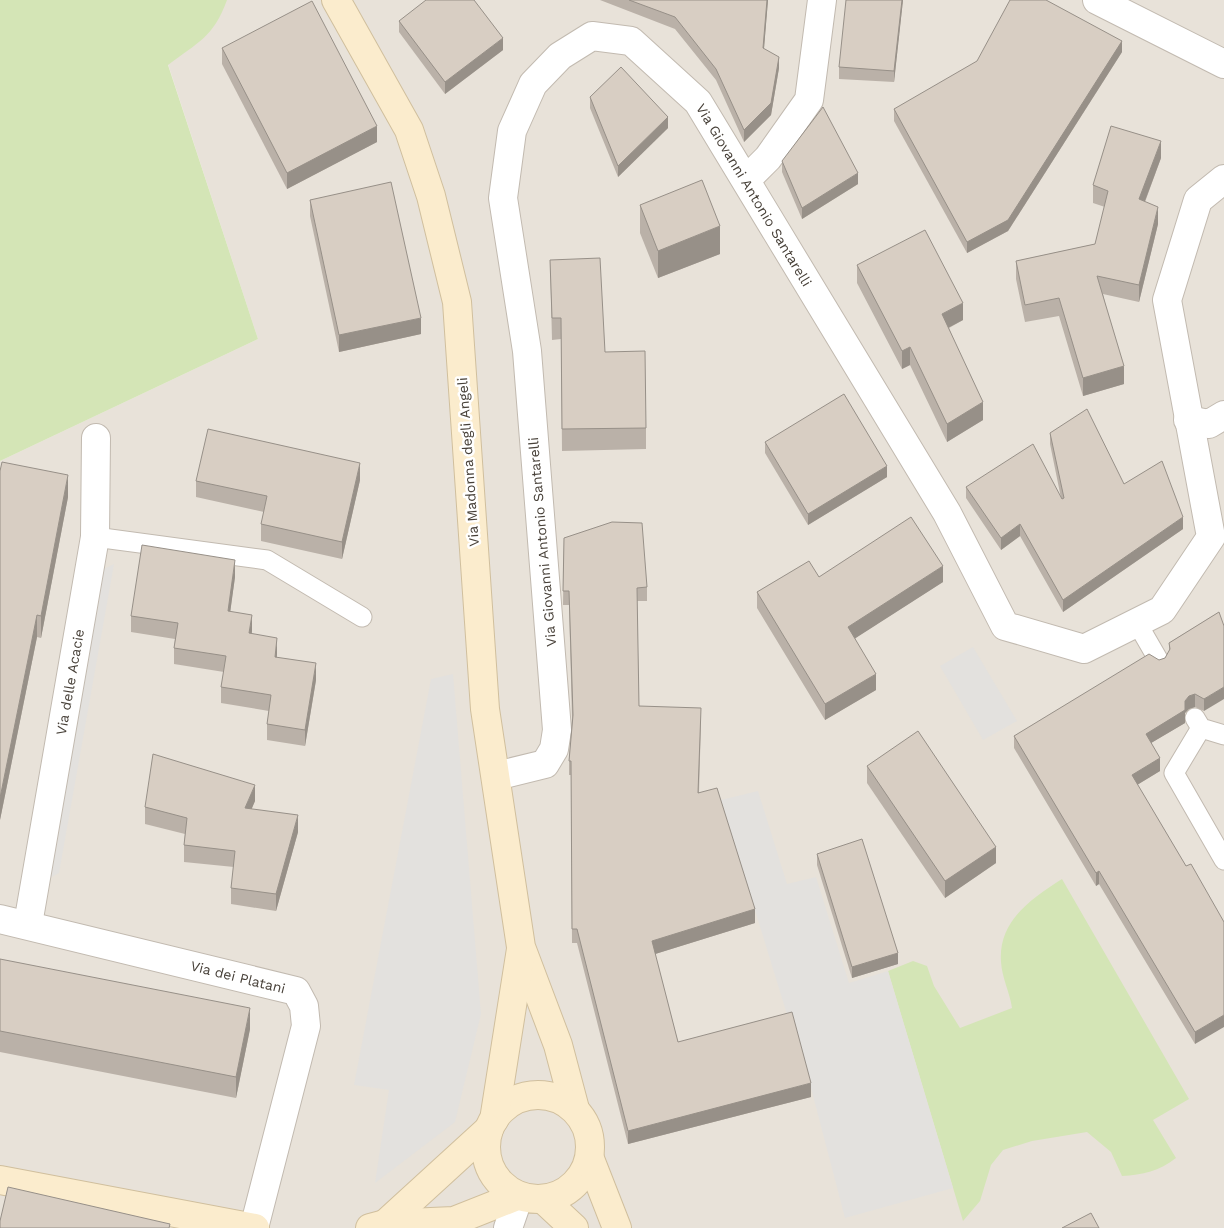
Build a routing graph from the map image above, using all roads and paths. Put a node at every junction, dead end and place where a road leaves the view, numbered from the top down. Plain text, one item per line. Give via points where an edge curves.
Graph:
1 (336, 0) edge
2 (822, 0) edge
3 (1097, 0) edge
4 (1224, 64) edge
5 (1224, 179) edge
6 (746, 180) junction
7 (1224, 415) edge
8 (1188, 420) junction
9 (96, 438) dead end
10 (95, 537) junction
11 (362, 617) dead end
12 (1137, 623) junction
13 (1160, 661) edge
14 (1224, 735) edge
15 (496, 776) junction
16 (1224, 860) edge
17 (0, 919) edge
18 (28, 924) junction
19 (521, 948) junction
20 (575, 1109) junction
21 (492, 1124) junction
22 (590, 1159) junction
23 (0, 1180) edge
24 (527, 1197) junction
25 (377, 1226) edge
26 (254, 1228) edge
27 (508, 1228) edge
28 (574, 1228) edge
29 (617, 1228) edge

1 - 15 main road, Via Madonna degli Angeli via 409,130 431,196 457,302 485,709
2 - 6 street via 809,100 768,158
3 - 4 street
5 - 8 street, Via Giovanni Antonio Santarelli via 1198,200 1167,300
6 - 12 street, Via Giovanni Antonio Santarelli via 947,513 1006,626 1084,649
6 - 15 street, Via Giovanni Antonio Santarelli via 698,102 631,41 592,36 560,56 533,84 512,131 504,198 527,351 557,730 554,749 545,764
7 - 8 street via 1209,424
8 - 12 street, Via Giovanni Antonio Santarelli via 1210,537 1162,610
9 - 10 street, Via delle Acacie
10 - 11 lane via 267,560
10 - 18 street, Via delle Acacie
12 - 13 lane
14 - 16 lane via 1198,722 1174,773
15 - 19 main road, Via Madonna degli Angeli
17 - 18 street, Via dei Platani
18 - 26 street, Via dei Platani via 296,991 304,1006 306,1026
19 - 20 main road via 558,1045
19 - 21 main road
20 - 21 main road via 550,1096 529,1095 505,1107
20 - 22 main road via 590,1136
21 - 24 main road via 486,1144 492,1171 507,1189
21 - 25 main road
22 - 24 main road via 577,1183 565,1193
22 - 29 main road
23 - 26 main road
24 - 25 main road via 454,1221
24 - 27 street
24 - 28 main road

